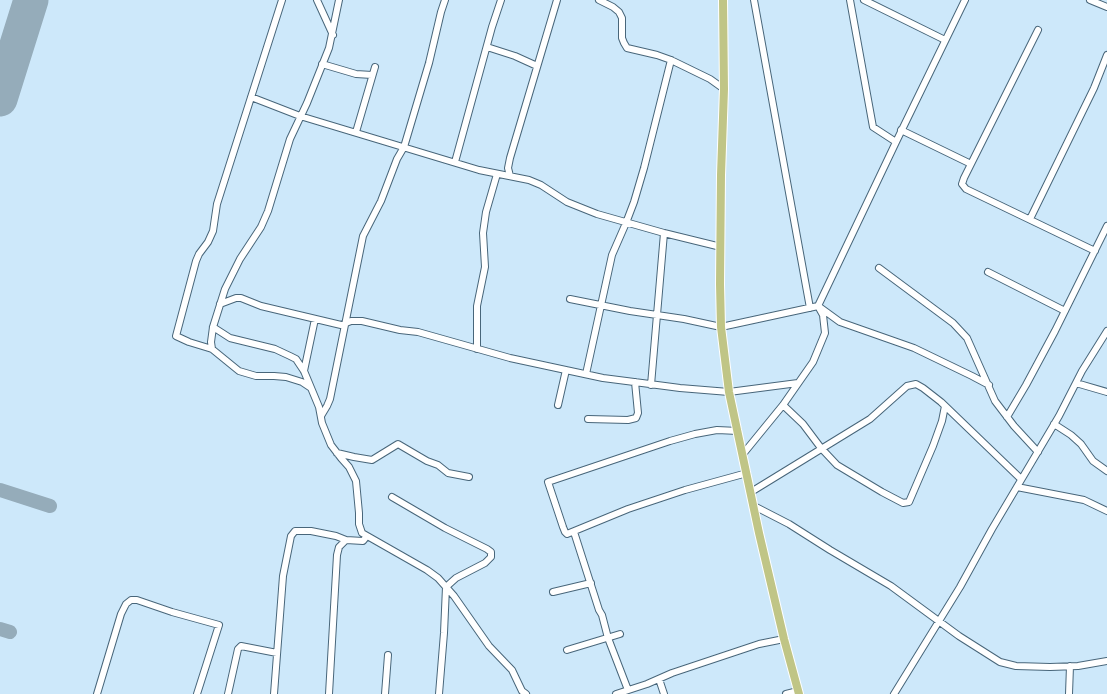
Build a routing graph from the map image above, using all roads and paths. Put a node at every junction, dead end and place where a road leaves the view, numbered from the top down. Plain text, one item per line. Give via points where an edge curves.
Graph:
1 (282, 0) edge
2 (317, 0) edge
3 (340, 0) edge
4 (445, 0) edge
5 (501, 0) edge
6 (557, 0) edge
7 (599, 0) edge
8 (723, 0) edge
9 (754, 0) edge
10 (850, 0) edge
11 (864, 0) edge
12 (965, 0) edge
13 (1090, 0) edge
14 (1107, 7) edge
15 (1038, 30) dead end
16 (333, 35) junction
17 (945, 40) junction
18 (487, 46) junction
19 (1107, 55) edge
20 (671, 60) junction
21 (322, 64) junction
22 (537, 66) junction
23 (375, 67) dead end
24 (372, 75) junction
25 (724, 88) junction
26 (251, 97) junction
27 (300, 116) junction
28 (902, 130) junction
29 (356, 132) junction
30 (896, 142) junction
31 (404, 147) junction
32 (456, 162) junction
33 (971, 164) junction
34 (496, 174) junction
35 (510, 176) junction
36 (1030, 219) junction
37 (626, 223) junction
38 (1107, 226) edge
39 (664, 234) junction
40 (721, 247) junction
41 (1095, 252) junction
42 (879, 268) dead end
43 (988, 272) dead end
44 (570, 299) dead end
45 (220, 304) junction
46 (602, 305) junction
47 (818, 306) junction
48 (810, 308) junction
49 (1065, 311) junction
50 (657, 315) junction
51 (315, 319) junction
52 (345, 324) junction
53 (214, 327) junction
54 (721, 327) junction
55 (1106, 333) edge
56 (212, 349) junction
57 (477, 349) junction
58 (566, 370) junction
59 (304, 371) junction
60 (586, 374) junction
61 (635, 382) junction
62 (798, 383) junction
63 (1076, 383) junction
64 (651, 385) junction
65 (989, 385) junction
66 (311, 388) junction
67 (730, 392) junction
68 (1107, 392) edge
69 (558, 405) dead end
70 (783, 405) junction
71 (945, 406) junction
72 (321, 416) junction
73 (1007, 417) junction
74 (588, 418) dead end
75 (1054, 424) junction
76 (738, 431) junction
77 (821, 448) junction
78 (1038, 452) junction
79 (337, 453) junction
80 (743, 454) junction
81 (1107, 471) edge
82 (747, 472) junction
83 (469, 477) dead end
84 (1021, 479) junction
85 (1017, 487) junction
86 (751, 492) junction
87 (392, 497) dead end
88 (754, 506) junction
89 (1107, 511) edge
90 (574, 532) junction
91 (367, 536) junction
92 (346, 540) junction
93 (591, 583) junction
94 (446, 587) junction
95 (553, 592) dead end
96 (939, 622) junction
97 (620, 634) dead end
98 (608, 638) junction
99 (784, 639) junction
100 (567, 650) dead end
101 (278, 653) junction
102 (388, 655) dead end
103 (1107, 661) edge
104 (1070, 666) junction
105 (659, 679) junction
106 (628, 690) junction
107 (799, 693) edge
108 (97, 694) edge
109 (197, 694) edge
110 (228, 694) edge
111 (274, 694) edge
112 (329, 694) edge
113 (385, 694) edge
114 (439, 694) edge
115 (526, 694) edge
116 (616, 694) edge
117 (664, 694) edge
118 (786, 694) edge
119 (894, 694) edge
120 (1069, 694) edge

1 - 26 street
2 - 16 street
3 - 16 street
4 - 31 street
5 - 18 street
6 - 22 street
7 - 20 street via 619,12 622,18 622,38 627,48 657,54
8 - 25 main road
9 - 48 street
10 - 30 street via 873,127
11 - 17 street
12 - 17 street
13 - 14 street
15 - 33 street
16 - 21 street
17 - 28 street
18 - 22 street
18 - 32 street
19 - 36 street via 1094,88
20 - 25 street
20 - 37 street via 644,168
21 - 24 street via 356,74
21 - 27 street
22 - 35 street via 510,158
23 - 24 street
24 - 29 street
25 - 40 main road
26 - 27 street
26 - 56 street via 217,204 213,231 196,261 176,332 179,338
27 - 29 street
27 - 45 street via 290,139 268,211 232,273
28 - 30 street
28 - 33 street
29 - 31 street
30 - 47 street
31 - 32 street
31 - 52 street via 363,236
32 - 34 street
33 - 36 street via 962,184 966,189
34 - 35 street
34 - 57 street via 486,212 485,267 477,306
35 - 37 street via 529,180 552,191 567,202
36 - 41 street
37 - 39 street
37 - 46 street via 612,255
38 - 41 street
39 - 40 street
39 - 50 street
40 - 54 main road
41 - 49 street
42 - 65 street via 953,323 967,338
43 - 49 street
44 - 46 street
45 - 51 street via 241,298 261,306
45 - 53 street
46 - 50 street
46 - 60 street
47 - 48 street
47 - 62 street via 823,315 825,333 813,362
47 - 65 street via 840,322 914,348
48 - 54 street
49 - 73 street
50 - 54 street
50 - 64 street
51 - 52 street
51 - 59 street
52 - 57 street via 362,321 418,332
52 - 72 street via 330,399
53 - 56 street
53 - 59 street via 230,338 275,349 290,356
54 - 67 main road
55 - 63 street
56 - 66 street via 239,371 256,376 286,378 302,382
57 - 58 street
58 - 60 street
58 - 69 street
59 - 66 street
60 - 61 street
61 - 64 street
61 - 74 street via 638,413 636,418
62 - 67 street
62 - 70 street
63 - 68 street
63 - 75 street
64 - 67 street
65 - 73 street via 995,401
66 - 72 street
67 - 76 main road
70 - 77 street
70 - 80 street
71 - 77 street via 916,384 907,386 870,419
71 - 77 street via 940,427 909,502 903,503 837,465
71 - 84 street
72 - 79 street via 329,440
73 - 78 street
75 - 78 street
75 - 81 street via 1071,435 1093,461
76 - 80 main road
76 - 90 street via 718,430 695,434 548,482 565,532
77 - 86 street
78 - 84 street
79 - 83 street via 372,460 398,444 438,465 448,474
79 - 91 street via 350,467 356,481 360,530
80 - 82 main road
82 - 86 main road
82 - 90 street via 635,507
84 - 85 street
85 - 89 street via 1084,500
85 - 96 street
86 - 88 main road
87 - 94 street via 491,552 485,563 456,578
88 - 96 street via 790,524 891,586
88 - 99 main road
90 - 93 street
91 - 92 street via 363,541
91 - 94 street via 427,570
92 - 101 street via 311,531 295,531 292,534 283,576
92 - 112 street via 336,555
93 - 95 street
93 - 98 street
94 - 114 street
94 - 115 street via 489,646 512,670
96 - 104 street via 1000,662 1016,666
96 - 119 street
97 - 98 street
98 - 100 street
98 - 106 street
99 - 105 street via 759,644
99 - 107 main road
101 - 110 street via 241,646 238,649
101 - 111 street
102 - 113 street
103 - 104 street
104 - 120 street
105 - 106 street
105 - 117 street
106 - 116 street
107 - 118 street
108 - 109 street via 121,614 131,600 219,625

